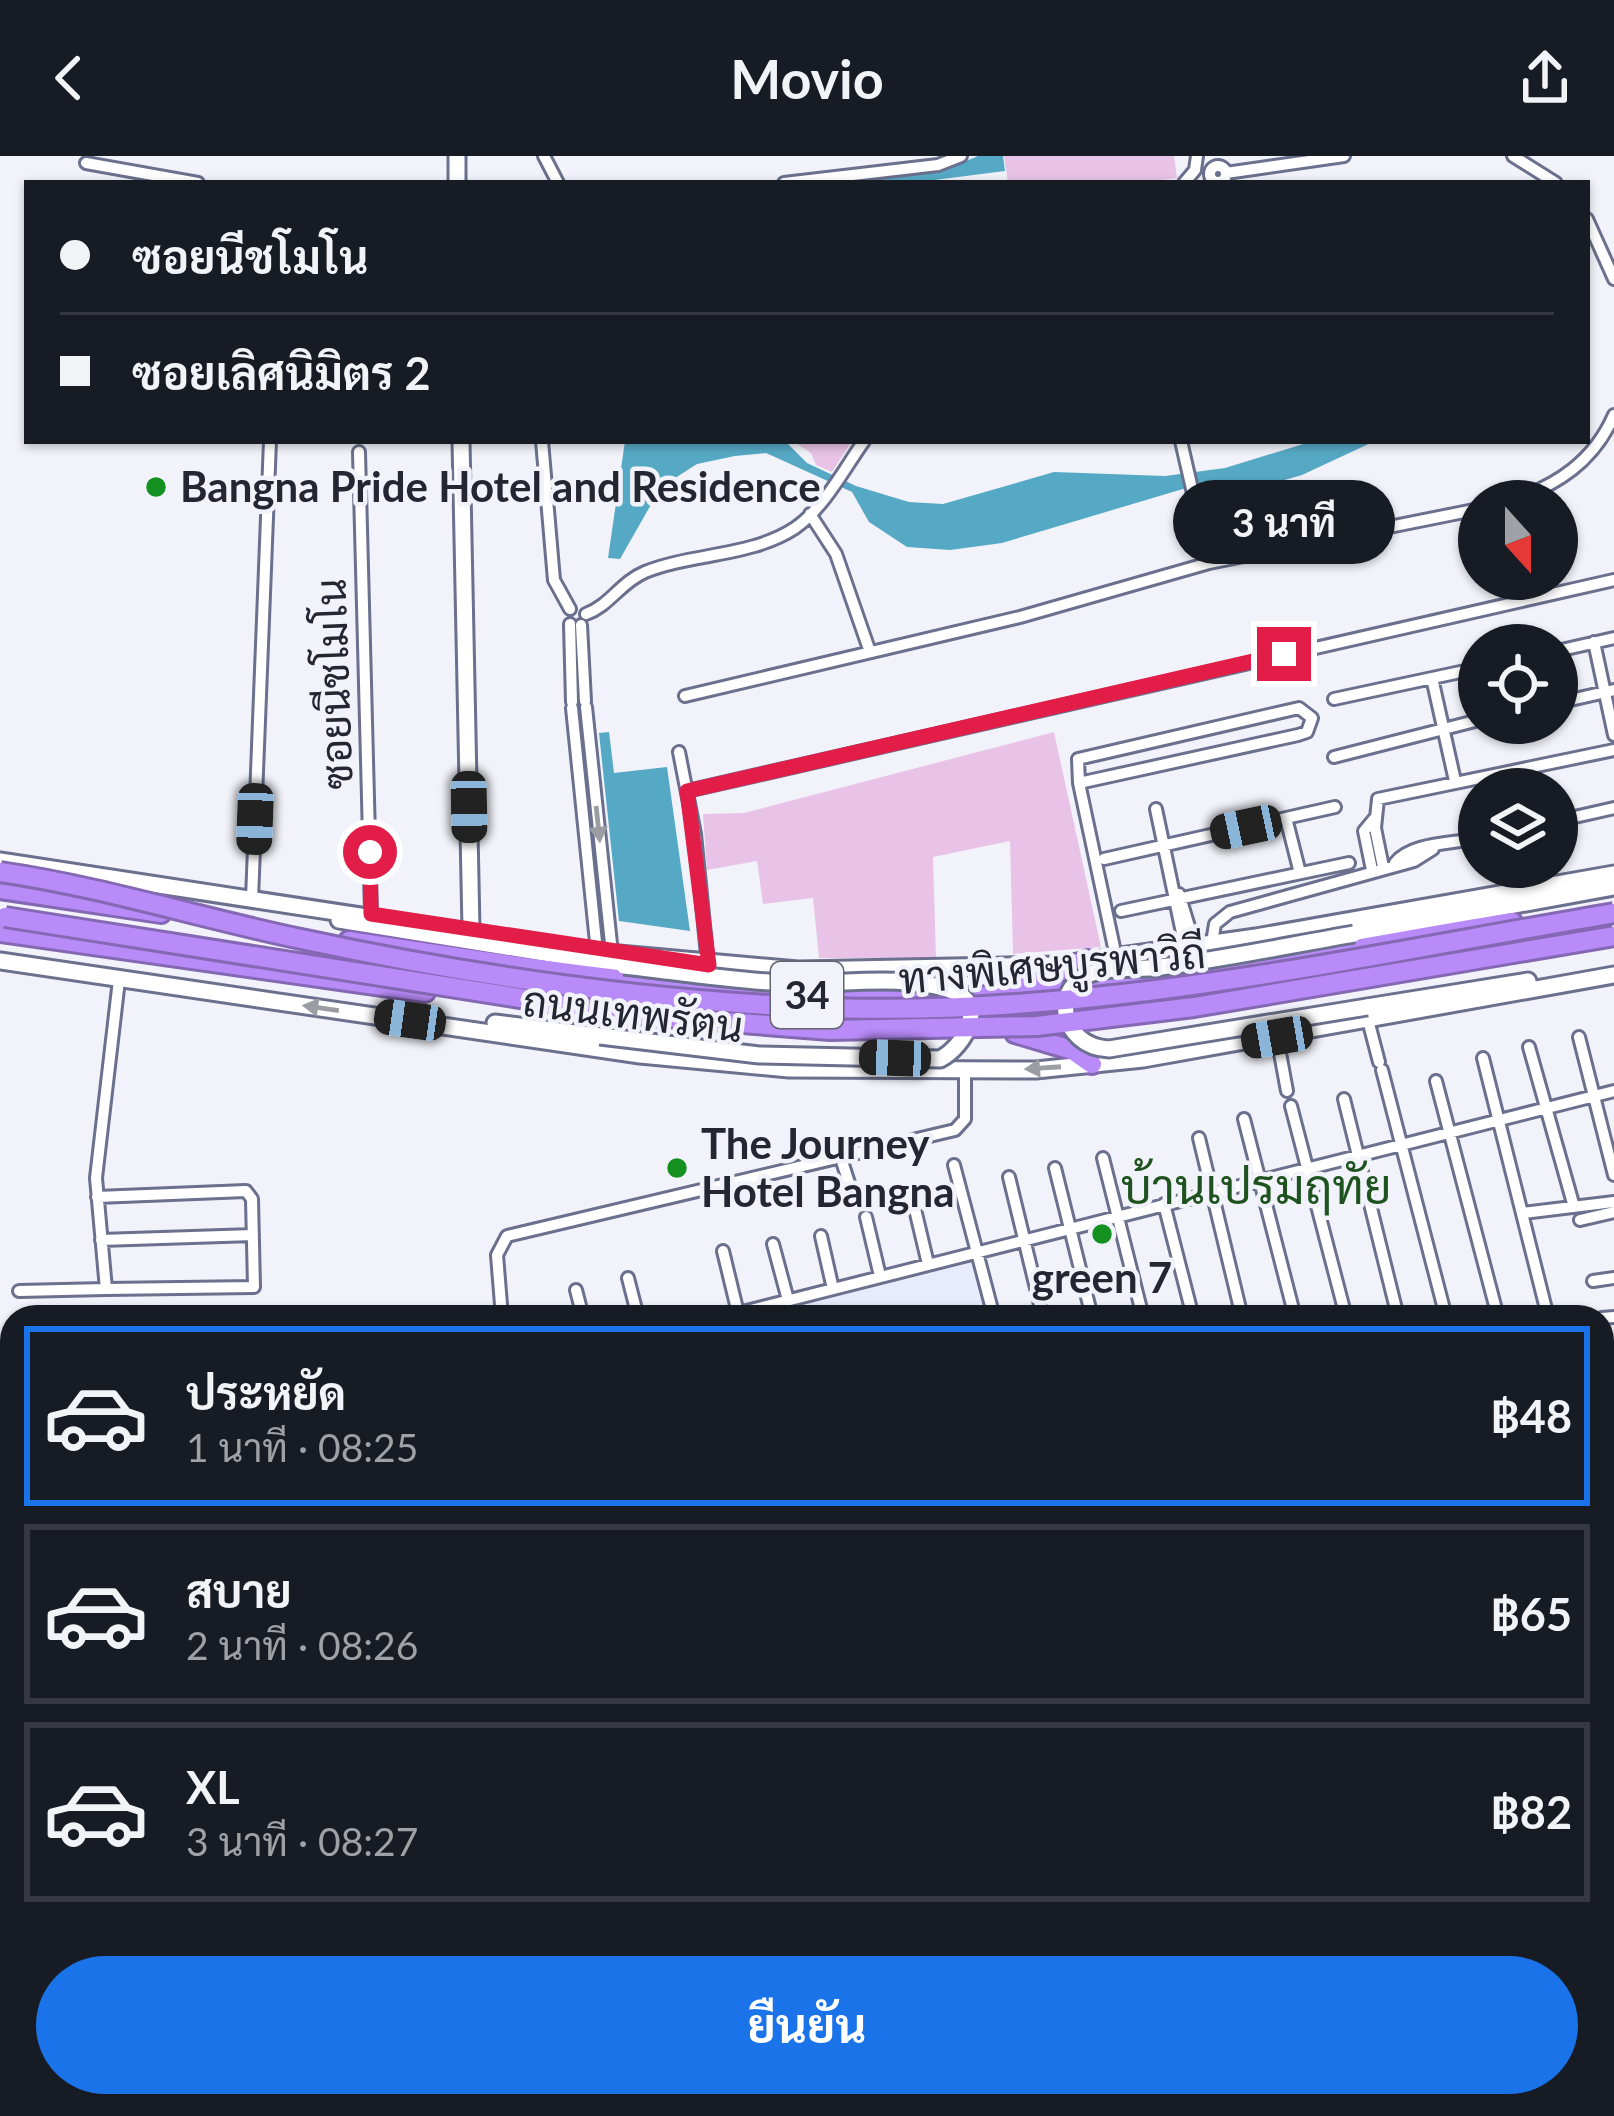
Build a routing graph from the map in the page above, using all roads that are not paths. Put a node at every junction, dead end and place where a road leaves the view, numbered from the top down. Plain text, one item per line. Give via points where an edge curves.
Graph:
1 (961, 156) edge
2 (1344, 156) edge
3 (1513, 156) edge
4 (1528, 161) edge
5 (1206, 162) edge
6 (86, 163) dead end
7 (1254, 166) junction
8 (1226, 178) edge
9 (181, 180) edge
10 (810, 180) edge
11 (1241, 180) edge
12 (1552, 180) edge
13 (1590, 226) edge
14 (1614, 280) edge
15 (1614, 415) edge
16 (1608, 441) edge
17 (270, 444) edge
18 (461, 444) edge
19 (542, 444) edge
20 (862, 444) edge
21 (1181, 444) edge
22 (359, 452) dead end
23 (1557, 480) edge
24 (1458, 513) edge
25 (810, 514) junction
26 (1208, 563) junction
27 (1614, 580) edge
28 (579, 621) junction
29 (1614, 638) edge
30 (1594, 642) junction
31 (1578, 645) edge
32 (870, 652) junction
33 (1458, 672) edge
34 (1432, 678) junction
35 (1610, 691) edge
36 (685, 695) dead end
37 (1578, 698) edge
38 (1334, 699) dead end
39 (1229, 723) junction
40 (1458, 724) edge
41 (1441, 728) junction
42 (1614, 735) edge
43 (1116, 749) junction
44 (1235, 750) junction
45 (1614, 750) edge
46 (679, 752) dead end
47 (1334, 758) dead end
48 (1122, 775) junction
49 (1455, 781) junction
50 (1079, 783) junction
51 (687, 791) junction
52 (1335, 807) dead end
53 (1614, 808) edge
54 (1156, 809) dead end
55 (1578, 816) edge
56 (1286, 818) junction
57 (1458, 843) edge
58 (1165, 845) junction
59 (1104, 859) dead end
60 (0, 861) edge
61 (1349, 863) dead end
62 (1384, 867) junction
63 (0, 872) edge
64 (1300, 873) junction
65 (1614, 874) edge
66 (0, 885) edge
67 (1614, 887) edge
68 (1178, 897) junction
69 (252, 899) junction
70 (272, 902) junction
71 (1121, 911) dead end
72 (371, 914) junction
73 (1614, 914) edge
74 (2, 925) edge
75 (472, 929) junction
76 (1614, 939) edge
77 (1197, 945) junction
78 (1116, 956) junction
79 (611, 957) junction
80 (1088, 960) junction
81 (0, 961) edge
82 (709, 965) junction
83 (1614, 972) edge
84 (119, 980) junction
85 (1008, 994) junction
86 (1368, 1014) junction
87 (431, 1023) junction
88 (1016, 1033) junction
89 (1277, 1037) junction
90 (1579, 1037) dead end
91 (1529, 1047) dead end
92 (1483, 1058) dead end
93 (1092, 1064) junction
94 (965, 1070) junction
95 (1436, 1081) dead end
96 (1287, 1091) dead end
97 (1614, 1091) edge
98 (1594, 1096) junction
99 (1344, 1099) dead end
100 (1291, 1106) dead end
101 (1547, 1108) junction
102 (1500, 1117) junction
103 (1244, 1119) dead end
104 (1448, 1130) junction
105 (1199, 1138) dead end
106 (1401, 1142) junction
107 (1357, 1154) junction
108 (841, 1157) junction
109 (1102, 1158) dead end
110 (954, 1165) dead end
111 (1307, 1166) junction
112 (1055, 1168) dead end
113 (1614, 1175) edge
114 (1009, 1177) dead end
115 (1260, 1179) junction
116 (1212, 1191) junction
117 (97, 1197) junction
118 (854, 1202) dead end
119 (1614, 1202) edge
120 (1163, 1204) junction
121 (914, 1205) dead end
122 (1574, 1208) junction
123 (1614, 1212) edge
124 (1523, 1213) junction
125 (1117, 1215) junction
126 (866, 1216) dead end
127 (1580, 1220) dead end
128 (1069, 1228) junction
129 (254, 1235) junction
130 (821, 1236) dead end
131 (101, 1240) junction
132 (1023, 1240) junction
133 (773, 1244) dead end
134 (722, 1251) dead end
135 (976, 1252) junction
136 (928, 1264) junction
137 (880, 1276) junction
138 (628, 1278) dead end
139 (1614, 1278) edge
140 (1593, 1281) dead end
141 (833, 1288) junction
142 (106, 1289) junction
143 (576, 1290) dead end
144 (20, 1291) dead end
145 (788, 1300) junction
146 (501, 1305) edge
147 (580, 1305) edge
148 (635, 1305) edge
149 (736, 1305) edge
150 (769, 1305) edge
151 (991, 1305) edge
152 (1040, 1305) edge
153 (1089, 1305) edge
154 (1140, 1305) edge
155 (1190, 1305) edge
156 (1239, 1305) edge
157 (1292, 1305) edge
158 (1343, 1305) edge
159 (1395, 1305) edge
160 (1443, 1305) edge
161 (1495, 1305) edge
162 (1545, 1305) edge

1 - 10 street
2 - 7 street
3 - 4 street
4 - 12 street
5 - 7 street
6 - 9 street
7 - 8 street
7 - 11 street
13 - 14 street
15 - 16 street
16 - 23 street
17 - 69 street
18 - 75 main road
19 - 28 street via 554,580
20 - 25 street
21 - 26 street
22 - 72 street, ซอยนีชโมโน
24 - 26 street
25 - 28 street via 763,542 649,570
25 - 32 street via 836,554
26 - 32 street
27 - 51 street
28 - 79 street via 578,700
29 - 30 street
30 - 31 street
30 - 35 street
32 - 36 street
33 - 34 street
34 - 38 street
34 - 41 street
35 - 37 street
35 - 42 street
39 - 43 street
39 - 44 street
39 - 44 street via 1299,707 1312,718 1307,732
40 - 41 street
41 - 47 street
41 - 49 street
43 - 48 street
43 - 50 street via 1078,759
44 - 48 street
45 - 49 street
46 - 51 street
48 - 50 street
49 - 62 street via 1378,799 1364,831
50 - 78 street
51 - 82 street
52 - 56 street
53 - 55 street
54 - 58 street
56 - 58 street
56 - 64 street
57 - 62 street
58 - 59 street
58 - 68 street
60 - 69 main road, ถนนเทพรัตน / 34
61 - 64 street
62 - 77 street via 1230,912
63 - 73 highway, bridge via 401,959 830,1008 1035,1004
64 - 68 street
65 - 77 main road, ถนนเทพรัตน / 34
66 - 73 highway, ทางพิเศษบูรพาวิถี, bridge via 148,907 399,967 616,998 830,1016 1036,1012 1191,993
66 - 85 highway, ถนนเทพรัตน / 34 via 618,980 830,996
67 - 86 main road, bridge via 1159,967 1099,970 1069,991 1066,1014 1073,1038 1109,1049
68 - 71 street
68 - 77 street
69 - 70 main road, ถนนเทพรัตน / 34
70 - 72 main road, ถนนเทพรัตน / 34
70 - 79 main road via 308,914
72 - 75 main road, ถนนเทพรัตน / 34
73 - 85 highway, ถนนเทพรัตน / 34
74 - 76 highway, ทางพิเศษบูรพาวิถี, bridge via 615,1013 830,1030 1060,1024
74 - 88 highway, ถนนเทพรัตน / 34 via 615,1019 830,1037
75 - 79 main road, ถนนเทพรัตน / 34
76 - 88 highway, ถนนเทพรัตน / 34 via 1217,1008
77 - 78 main road, ถนนเทพรัตน / 34
78 - 80 main road, ถนนเทพรัตน / 34
79 - 82 main road, ถนนเทพรัตน / 34
79 - 87 main road, bridge via 783,983 932,985 957,991 969,1007 970,1029 961,1049 940,1059 758,1055 499,1023
80 - 82 main road, ถนนเทพรัตน / 34 via 925,970
80 - 85 highway
81 - 84 main road, ถนนเทพรัตน / 34
83 - 86 main road
87 -> 84 main road, ถนนเทพรัตน / 34
84 - 117 street
86 - 89 main road, ถนนเทพรัตน / 34
86 - 106 street
87 - 94 main road, ถนนเทพรัตน / 34 via 768,1067
88 - 93 highway
89 - 93 main road, ถนนเทพรัตน / 34
89 - 96 street
90 - 98 street
91 - 101 street
92 - 102 street
93 -> 94 main road, ถนนเทพรัตน / 34
94 - 108 street via 962,1126
95 - 104 street
97 - 98 street
98 - 101 street
98 - 113 street
99 - 107 street
100 - 111 street
101 - 102 street
101 - 122 street
102 - 104 street
102 - 124 street
103 - 115 street
104 - 106 street
104 - 161 street
105 - 116 street
106 - 107 street
106 - 160 street
107 - 111 street
107 - 159 street
108 - 118 street
108 - 146 street via 507,1235 497,1255
109 - 125 street
110 - 135 street
111 - 115 street
111 - 158 street
112 - 128 street
114 - 132 street
115 - 116 street
115 - 157 street
116 - 120 street
116 - 156 street
117 - 129 street via 246,1191
117 - 131 street
119 - 122 street
120 - 125 street
120 - 155 street
121 - 136 street
122 - 124 street
123 - 127 street
124 - 162 street
125 - 128 street
125 - 154 street
126 - 137 street
128 - 132 street
128 - 153 street
129 - 131 street
129 - 142 street via 254,1287
130 - 141 street
131 - 142 street
132 - 135 street
132 - 152 street
133 - 145 street
134 - 149 street
135 - 136 street
135 - 151 street
136 - 137 street
137 - 141 street
138 - 148 street
139 - 140 street
141 - 145 street
142 - 144 street
143 - 147 street
145 - 150 street

